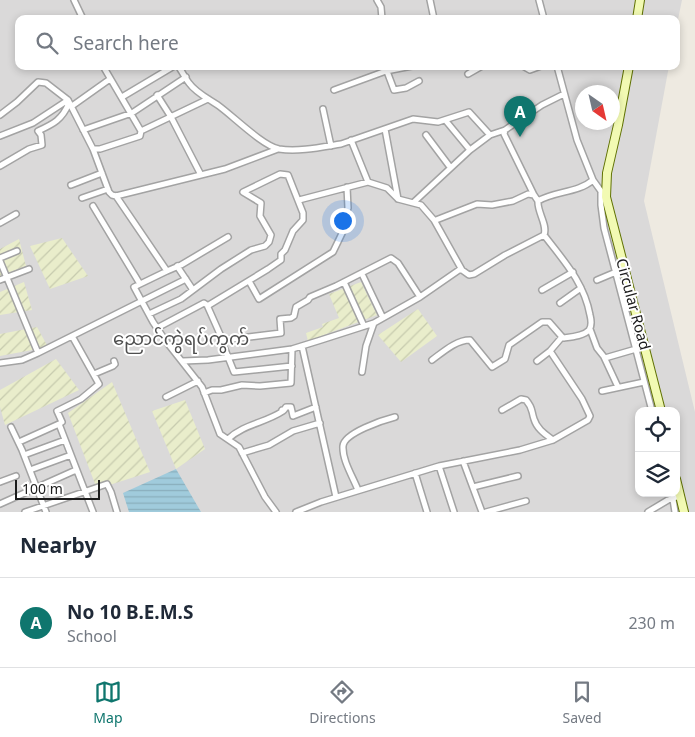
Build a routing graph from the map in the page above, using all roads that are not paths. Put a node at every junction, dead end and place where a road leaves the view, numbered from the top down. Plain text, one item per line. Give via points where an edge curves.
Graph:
1 (74, 0) edge
2 (377, 0) edge
3 (430, 0) edge
4 (539, 0) edge
5 (640, 0) edge
6 (81, 15) edge
7 (382, 15) edge
8 (433, 15) edge
9 (543, 15) edge
10 (638, 15) edge
11 (105, 70) edge
12 (167, 70) edge
13 (181, 70) edge
14 (383, 70) edge
15 (385, 70) edge
16 (475, 70) edge
17 (558, 70) edge
18 (628, 70) edge
19 (468, 74) dead end
20 (186, 77) junction
21 (110, 79) junction
22 (419, 80) dead end
23 (334, 90) dead end
24 (564, 94) junction
25 (157, 95) junction
26 (122, 97) junction
27 (208, 99) junction
28 (69, 103) junction
29 (323, 109) dead end
30 (132, 113) junction
31 (0, 115) edge
32 (171, 117) junction
33 (446, 121) junction
34 (385, 129) junction
35 (84, 130) junction
36 (505, 130) junction
37 (141, 131) junction
38 (426, 135) dead end
39 (490, 135) junction
40 (0, 136) edge
41 (351, 140) junction
42 (331, 146) junction
43 (93, 149) junction
44 (278, 149) junction
45 (470, 150) junction
46 (0, 166) edge
47 (450, 167) junction
48 (102, 173) junction
49 (200, 175) junction
50 (593, 180) junction
51 (368, 182) junction
52 (72, 185) dead end
53 (347, 187) junction
54 (108, 189) junction
55 (534, 195) junction
56 (604, 195) junction
57 (116, 196) junction
58 (82, 198) dead end
59 (398, 199) junction
60 (299, 200) junction
61 (538, 201) junction
62 (414, 202) junction
63 (93, 206) dead end
64 (16, 214) dead end
65 (434, 220) junction
66 (0, 224) edge
67 (544, 235) junction
68 (228, 237) dead end
69 (17, 251) dead end
70 (0, 259) edge
71 (177, 266) junction
72 (29, 269) dead end
73 (462, 270) junction
74 (167, 271) junction
75 (573, 272) junction
76 (616, 272) junction
77 (362, 274) junction
78 (7, 278) junction
79 (186, 279) junction
80 (0, 280) edge
81 (597, 280) dead end
82 (249, 281) junction
83 (344, 282) junction
84 (140, 284) junction
85 (581, 288) junction
86 (193, 290) junction
87 (542, 290) dead end
88 (420, 297) junction
89 (142, 302) junction
90 (560, 303) dead end
91 (207, 306) junction
92 (148, 314) junction
93 (383, 318) junction
94 (374, 323) junction
95 (364, 326) junction
96 (157, 328) junction
97 (590, 329) junction
98 (72, 336) junction
99 (562, 337) junction
100 (223, 340) junction
101 (302, 346) junction
102 (636, 348) junction
103 (292, 349) junction
104 (550, 351) junction
105 (38, 353) junction
106 (227, 357) junction
107 (604, 357) junction
108 (432, 360) dead end
109 (114, 361) dead end
110 (183, 361) junction
111 (537, 361) dead end
112 (0, 363) edge
113 (292, 366) junction
114 (362, 372) dead end
115 (94, 374) junction
116 (198, 381) junction
117 (644, 382) junction
118 (618, 387) junction
119 (602, 391) dead end
120 (204, 393) junction
121 (166, 397) dead end
122 (316, 407) junction
123 (651, 407) edge
124 (660, 407) edge
125 (502, 410) dead end
126 (395, 417) dead end
127 (320, 422) junction
128 (59, 424) junction
129 (11, 427) dead end
130 (228, 439) junction
131 (65, 440) junction
132 (553, 440) junction
133 (19, 442) junction
134 (242, 453) junction
135 (71, 454) junction
136 (24, 455) junction
137 (463, 461) junction
138 (439, 466) junction
139 (30, 470) junction
140 (76, 470) junction
141 (415, 473) junction
142 (16, 476) dead end
143 (518, 476) dead end
144 (0, 482) edge
145 (473, 487) junction
146 (38, 488) junction
147 (358, 490) junction
148 (85, 492) junction
149 (336, 497) junction
150 (673, 497) edge
151 (675, 497) edge
152 (676, 497) edge
153 (526, 501) dead end
154 (0, 504) edge
155 (44, 505) junction
156 (25, 512) edge
157 (46, 512) edge
158 (93, 512) edge
159 (117, 512) edge
160 (276, 512) edge
161 (296, 512) edge
162 (427, 512) edge
163 (454, 512) edge
164 (482, 512) edge
165 (486, 512) edge
166 (648, 512) edge
167 (675, 512) edge
168 (684, 512) edge

1 - 6 street
2 - 7 street
3 - 8 street
4 - 9 street
5 - 10 main road
11 - 21 street
12 - 26 street
13 - 20 street
14 - 23 street
15 - 22 street via 394,90 406,88
16 - 19 street
17 - 24 street
18 - 56 main road, Circular Road
20 - 25 street
20 - 27 street via 188,83
21 - 26 street
21 - 28 street
24 - 36 street
24 - 50 street
25 - 30 street
25 - 32 street
26 - 30 street
27 - 32 street
27 - 44 street
28 - 31 street via 46,83 38,82
28 - 35 street
28 - 40 street via 34,123
28 - 46 street via 60,118 38,131 42,145
29 - 42 street
30 - 35 street
30 - 37 street
32 - 37 street
32 - 49 street
33 - 34 street via 433,123 413,119
33 - 39 street via 469,112
33 - 45 street
34 - 41 street
34 - 59 street
35 - 43 street
36 - 39 street
36 - 55 street via 504,134
37 - 43 street via 140,136
38 - 47 street
39 - 45 street
41 - 42 street
41 - 51 street
42 - 44 street
43 - 48 street
44 - 49 street
45 - 47 street
47 - 62 street
48 - 52 street
48 - 54 street
49 - 57 street
50 - 56 street
50 - 61 street via 587,186
51 - 53 street
51 - 59 street via 387,188
53 - 60 street
53 - 82 street via 348,208 344,220 347,223 332,252 260,299
54 - 57 street
54 - 58 street
55 - 61 street
55 - 65 street via 528,194 513,201 477,204
56 - 76 street via 601,205 604,228
56 - 124 main road, Circular Road
57 - 74 street
59 - 62 street
60 - 82 street via 303,220 293,231 281,260
60 - 86 street via 290,178 285,174 243,192 261,203 260,216 271,234 268,242
61 - 67 street via 546,231
62 - 65 street via 423,206
63 - 84 street
64 - 66 street
65 - 73 street
67 - 73 street via 474,274
67 - 75 street
68 - 71 street
69 - 70 street
70 - 78 street
71 - 74 street
71 - 79 street
72 - 78 street
73 - 88 street
74 - 84 street
75 - 85 street
75 - 87 street
76 - 81 street
76 - 102 street
77 - 83 street
77 - 88 street via 394,259
77 - 93 street
78 - 80 street
78 - 105 street
79 - 86 street
79 - 89 street
82 - 91 street
83 - 95 street
83 - 100 street via 310,297 296,307 291,318 280,319 281,333
84 - 89 street via 134,287
85 - 90 street
85 - 97 street via 588,306
86 - 92 street
88 - 93 street
89 - 92 street
89 - 98 street
91 - 96 street via 204,302
91 - 100 street
92 - 96 street
93 - 94 street
94 - 95 street
94 - 114 street
95 - 101 street
96 - 110 street
97 - 99 street
97 - 107 street
98 - 105 street
98 - 115 street
99 - 104 street
99 - 108 street via 545,321 509,345 505,359 494,366 491,367 473,342 468,340
100 - 106 street
101 - 103 street
101 - 122 street
102 - 107 street
102 - 117 street
103 - 106 street
103 - 113 street
104 - 111 street
104 - 132 street via 590,416
105 - 112 street via 22,360
106 - 110 street
106 - 113 street via 236,373
107 - 118 street
109 - 115 street via 113,366
110 - 116 street
113 - 120 street via 289,384 242,385
115 - 128 street via 99,384 81,399 57,411 62,422
116 - 120 street
116 - 121 street
117 - 118 street
117 - 123 street
118 - 119 street
120 - 130 street via 216,427
122 - 127 street
122 - 130 street via 293,416 292,407 286,408 237,431
125 - 132 street via 520,399 526,400 541,432
126 - 147 street via 345,439 344,454
127 - 134 street via 293,431 269,445
127 - 149 street
128 - 131 street
128 - 133 street
129 - 133 street
130 - 134 street
131 - 135 street
131 - 136 street
132 - 137 street
133 - 136 street
134 - 160 street
135 - 139 street
135 - 140 street
136 - 139 street
137 - 138 street
137 - 145 street
138 - 141 street
138 - 163 street
139 - 146 street
140 - 146 street
140 - 148 street
141 - 147 street
141 - 162 street
142 - 144 street
143 - 145 street
145 - 164 street
146 - 154 street
146 - 155 street
147 - 149 street
148 - 155 street
148 - 158 street
148 - 159 street via 107,484
149 - 161 street
150 - 166 street
151 - 167 street
152 - 168 main road
153 - 165 street
155 - 156 street
155 - 157 street

